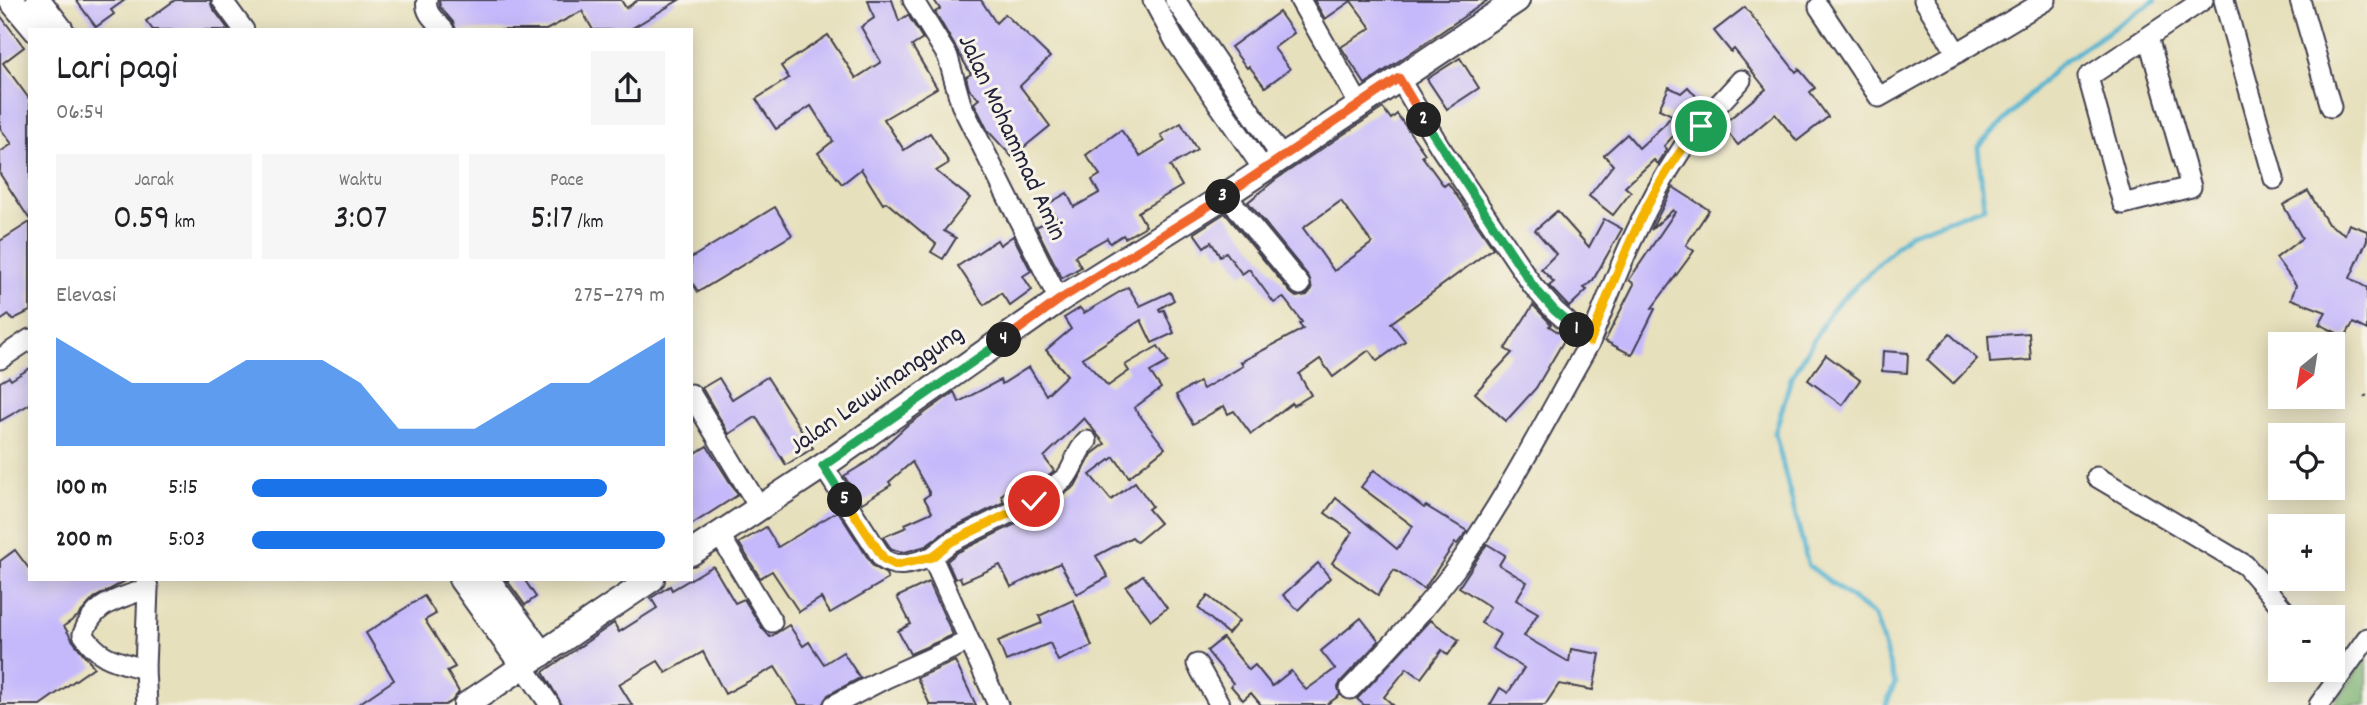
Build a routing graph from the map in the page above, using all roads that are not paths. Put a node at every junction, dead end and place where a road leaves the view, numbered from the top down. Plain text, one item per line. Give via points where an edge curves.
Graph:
1 (11, 0) edge
2 (222, 0) edge
3 (427, 0) edge
4 (913, 0) edge
5 (1153, 0) edge
6 (1175, 0) edge
7 (1300, 0) edge
8 (1517, 0) edge
9 (1924, 0) edge
10 (2046, 0) edge
11 (2203, 0) edge
12 (2224, 0) edge
13 (2300, 0) edge
14 (1819, 7) dead end
15 (43, 9) edge
16 (59, 28) edge
17 (243, 28) edge
18 (442, 28) edge
19 (2148, 37) junction
20 (1957, 53) junction
21 (1399, 78) junction
22 (1741, 80) dead end
23 (1359, 104) junction
24 (2331, 107) dead end
25 (1273, 164) junction
26 (2274, 179) dead end
27 (1226, 195) junction
28 (1300, 285) dead end
29 (1059, 300) junction
30 (28, 340) edge
31 (1590, 342) junction
32 (0, 359) edge
33 (693, 397) edge
34 (1087, 440) dead end
35 (823, 466) junction
36 (2097, 477) dead end
37 (758, 508) junction
38 (719, 534) junction
39 (693, 552) edge
40 (932, 557) junction
41 (463, 581) edge
42 (487, 581) edge
43 (649, 581) edge
44 (147, 584) edge
45 (2280, 605) edge
46 (772, 622) dead end
47 (2367, 638) edge
48 (969, 641) junction
49 (533, 660) junction
50 (2345, 661) edge
51 (1197, 664) dead end
52 (145, 669) junction
53 (2331, 682) edge
54 (1350, 689) dead end
55 (545, 698) edge
56 (147, 705) edge
57 (466, 705) edge
58 (834, 705) edge
59 (998, 705) edge
60 (1220, 705) edge
61 (2319, 705) edge

1 - 15 main road
2 - 17 street
3 - 18 street via 429,13
4 - 29 street, Jalan Mohammad Amin via 948,57 961,104
5 - 25 street via 1175,41
6 - 25 street
7 - 23 street
8 - 21 main road, Jalan Leuwinanggung
9 - 20 street
10 - 20 street
11 - 19 street
12 - 26 street
13 - 24 street
14 - 20 street via 1879,97
15 - 16 main road
19 - 19 street via 2088,77 2123,204 2191,187
21 - 23 main road, Jalan Leuwinanggung
21 - 31 street via 1533,286
22 - 31 street via 1683,146 1666,174 1638,225
23 - 25 main road, Jalan Leuwinanggung
25 - 27 main road, Jalan Leuwinanggung
27 - 28 street
27 - 29 main road, Jalan Leuwinanggung
29 - 35 main road, Jalan Leuwinanggung
30 - 32 street
31 - 54 street via 1457,566
33 - 37 street
34 - 40 street via 1065,478 1034,501 951,542
35 - 37 main road, Jalan Leuwinanggung
35 - 40 street via 884,559 902,565
36 - 45 street via 2245,565
37 - 38 main road, Jalan Leuwinanggung
38 - 39 main road, Jalan Leuwinanggung
38 - 46 street
40 - 48 street
41 - 49 main road
42 - 49 main road
43 - 49 main road
44 - 52 street
44 - 52 street via 99,608 83,634 104,657
47 - 50 street
48 - 58 street
48 - 59 street
49 - 55 street
49 - 57 main road
51 - 60 street
52 - 56 street
53 - 61 street

